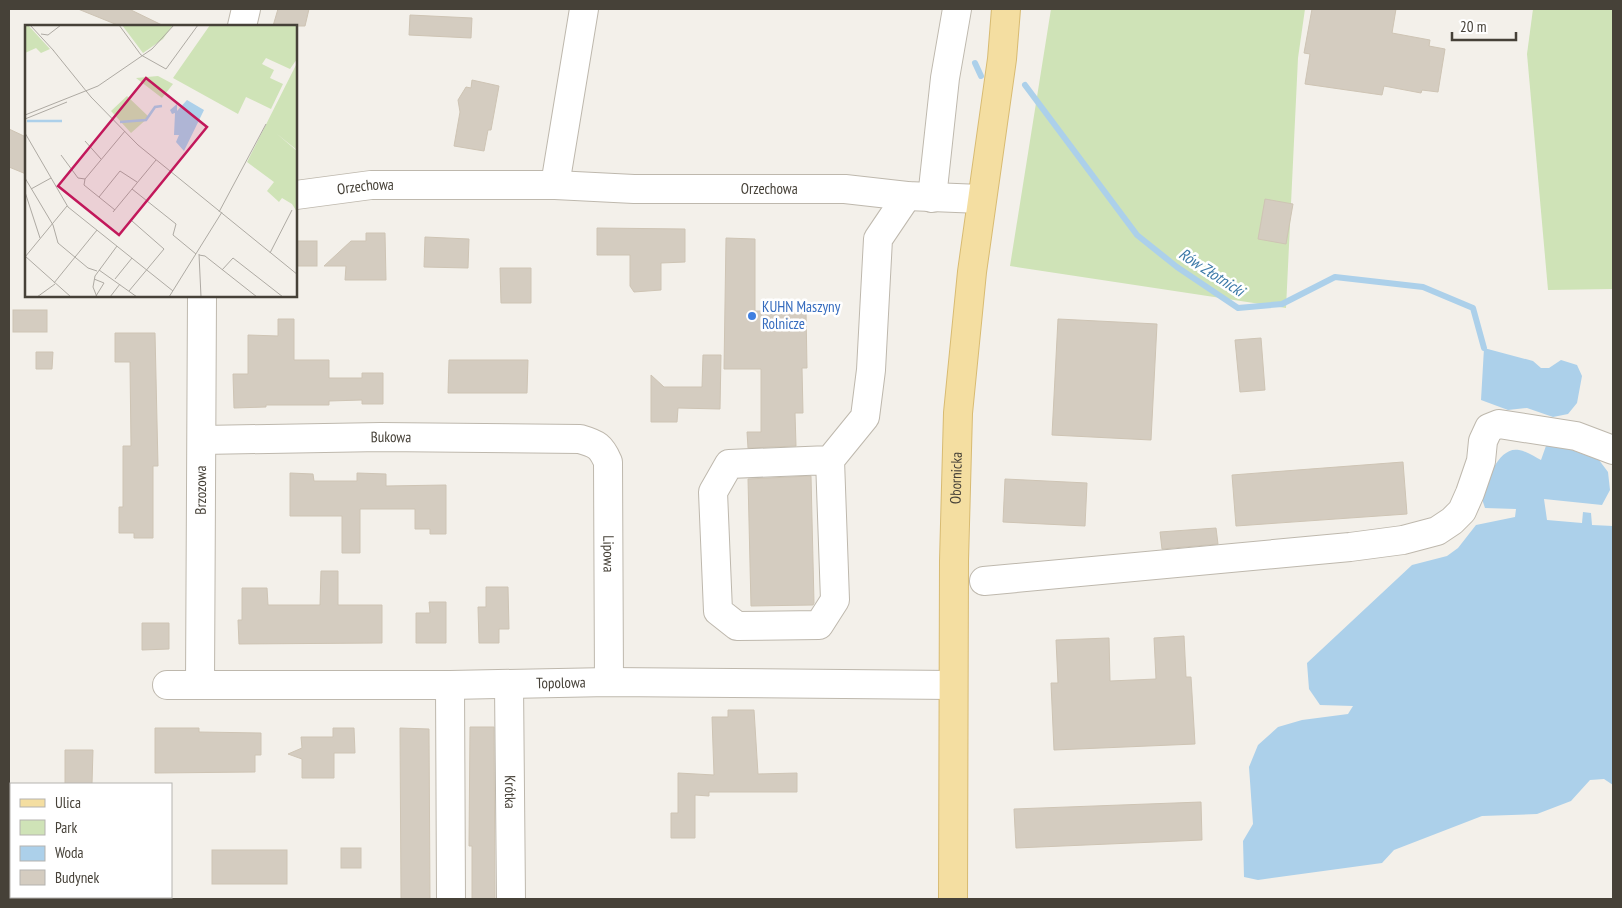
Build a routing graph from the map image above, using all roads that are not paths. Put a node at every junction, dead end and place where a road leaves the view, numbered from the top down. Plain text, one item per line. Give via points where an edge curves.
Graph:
1 (246, 9) edge
2 (584, 9) edge
3 (957, 9) edge
4 (1006, 9) edge
5 (1015, 9) edge
6 (242, 25) edge
7 (1002, 60) junction
8 (555, 185) junction
9 (298, 195) edge
10 (920, 197) junction
11 (981, 199) junction
12 (202, 298) edge
13 (580, 439) joint
14 (202, 440) junction
15 (1613, 450) edge
16 (830, 460) junction
17 (984, 581) dead end
18 (609, 682) junction
19 (200, 684) junction
20 (508, 684) junction
21 (167, 685) dead end
22 (450, 685) junction
23 (953, 686) junction
24 (451, 899) edge
25 (511, 899) edge
26 (954, 899) edge

1 - 6 street
2 - 8 street
3 - 10 street
4 - 7 main road, Obornicka
5 - 7 main road, Obornicka
7 - 11 main road, Obornicka
8 - 9 street, Orzechowa via 371,185
8 - 10 street, Orzechowa via 634,190 845,189
10 - 11 street, Orzechowa
10 - 16 street via 878,238 871,370 865,417
11 - 23 main road, Obornicka via 958,414
12 - 14 street, Brzozowa
13 - 14 street, Bukowa via 381,437
13 - 18 street, Lipowa via 602,449 608,462
14 - 19 street, Brzozowa
15 - 17 street via 1576,436 1499,424 1489,428 1483,441 1481,461 1462,511 1437,531 1403,540 1350,547
16 - 16 street via 729,464 714,492 718,611 737,626 819,625 835,600
18 - 20 street, Topolowa
18 - 23 street, Topolowa
19 - 21 street, Topolowa
19 - 22 street, Topolowa
20 - 22 street, Topolowa
20 - 25 street, Krótka
22 - 24 street
23 - 26 main road, Obornicka

